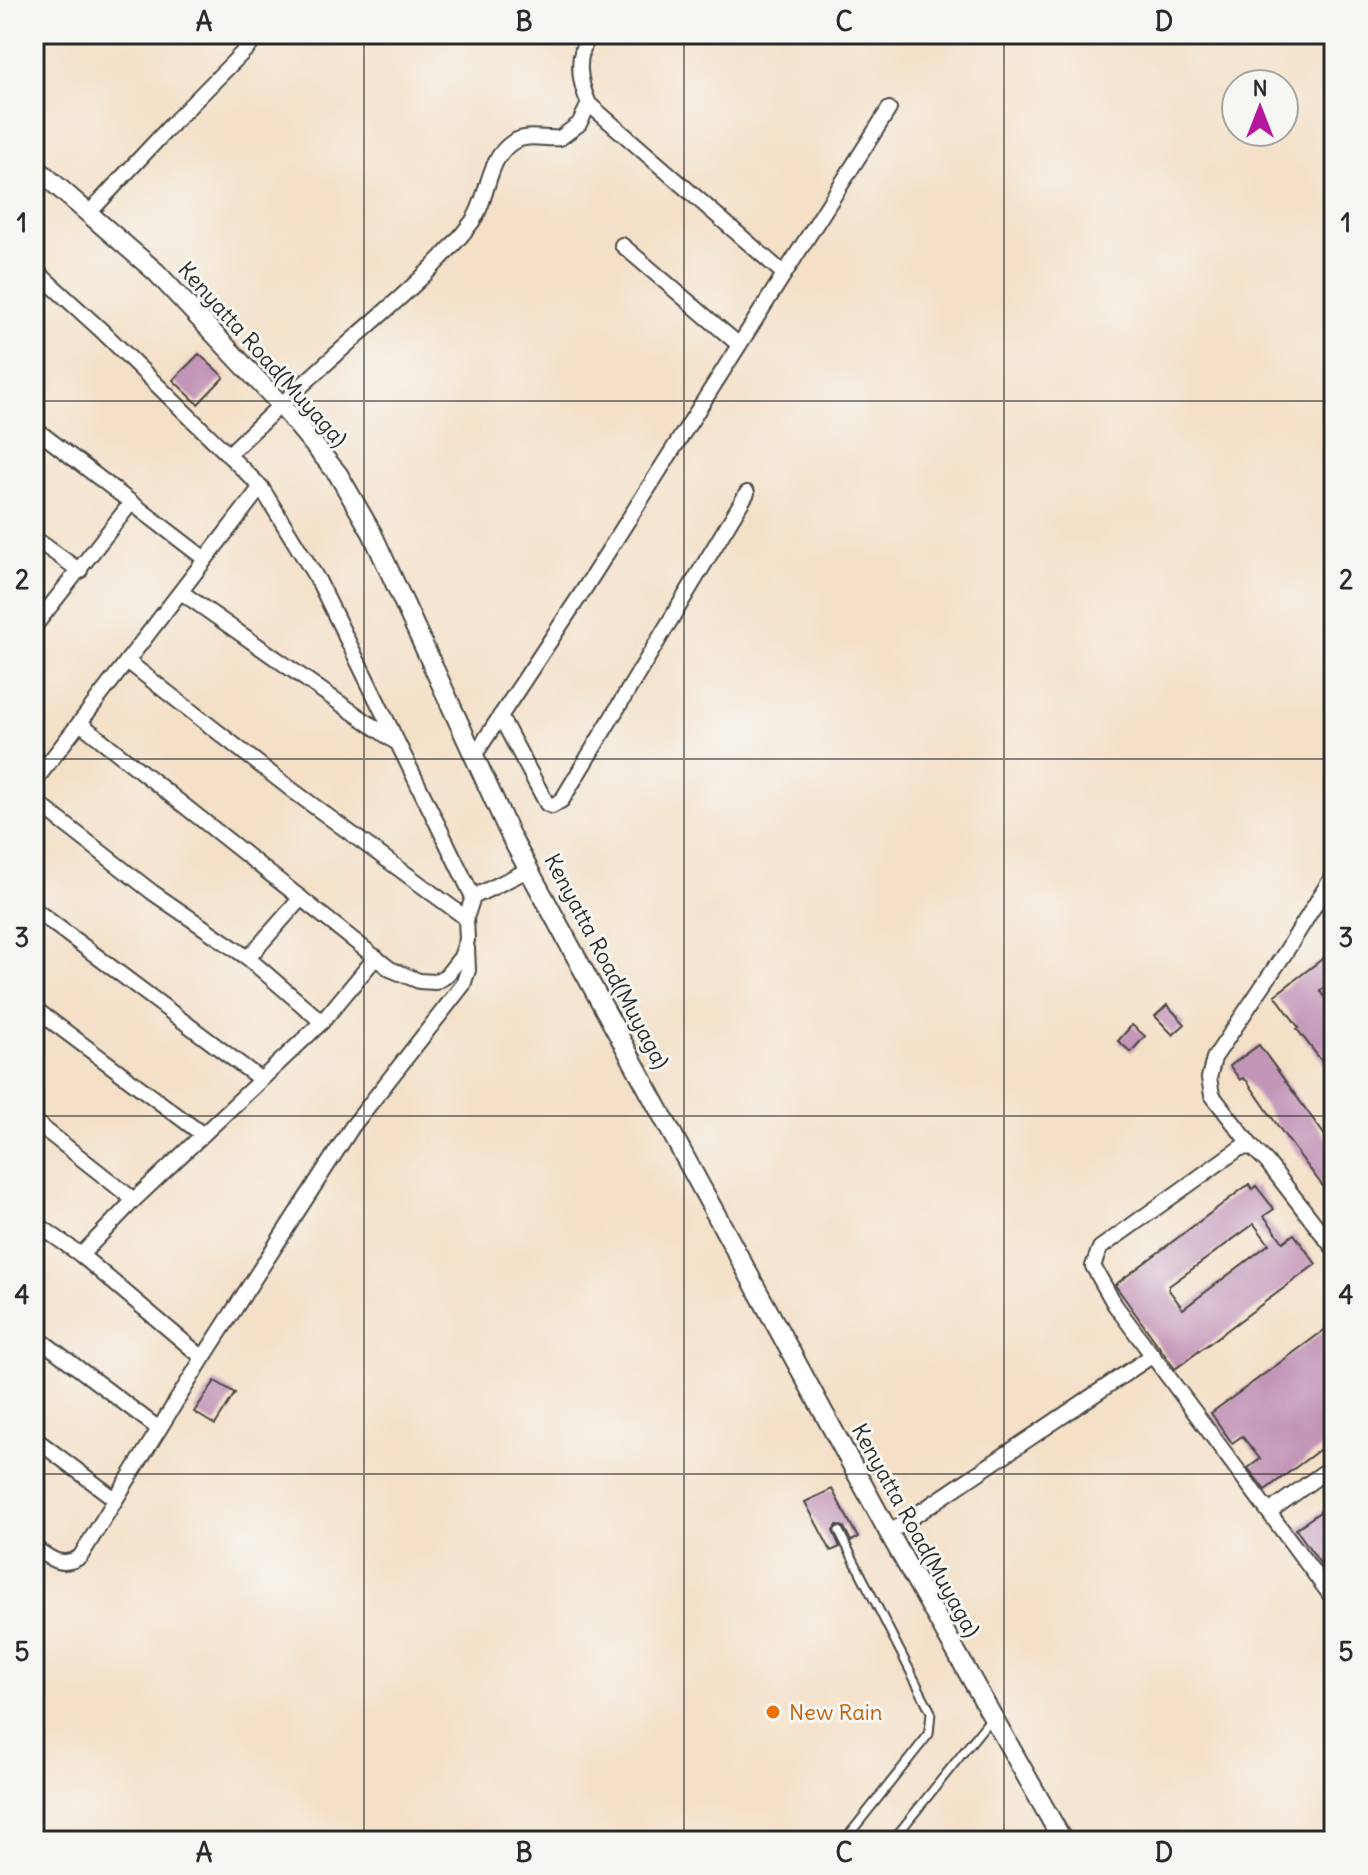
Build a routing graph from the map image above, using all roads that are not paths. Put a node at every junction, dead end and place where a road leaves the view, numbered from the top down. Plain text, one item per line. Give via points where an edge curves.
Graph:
1 (261, 34) edge
2 (591, 34) edge
3 (589, 104) junction
4 (889, 109) dead end
5 (34, 166) edge
6 (89, 213) junction
7 (622, 245) dead end
8 (34, 269) edge
9 (783, 273) junction
10 (738, 344) junction
11 (280, 404) junction
12 (34, 428) edge
13 (228, 455) junction
14 (261, 487) junction
15 (747, 493) dead end
16 (131, 503) junction
17 (34, 538) edge
18 (205, 559) junction
19 (80, 571) junction
20 (181, 592) junction
21 (34, 627) edge
22 (127, 661) junction
23 (500, 716) junction
24 (80, 723) junction
25 (398, 743) junction
26 (474, 756) junction
27 (34, 782) edge
28 (34, 800) edge
29 (530, 869) junction
30 (1333, 876) edge
31 (473, 897) junction
32 (301, 898) junction
33 (34, 909) edge
34 (466, 918) junction
35 (467, 940) junction
36 (376, 957) junction
37 (248, 958) junction
38 (34, 1008) edge
39 (322, 1022) junction
40 (260, 1079) junction
41 (34, 1121) edge
42 (202, 1134) junction
43 (1252, 1147) junction
44 (134, 1200) junction
45 (34, 1222) edge
46 (1334, 1249) edge
47 (81, 1255) junction
48 (34, 1335) edge
49 (1153, 1355) junction
50 (203, 1358) junction
51 (159, 1429) junction
52 (34, 1438) edge
53 (1334, 1465) edge
54 (115, 1499) junction
55 (1269, 1512) junction
56 (839, 1531) dead end
57 (889, 1533) junction
58 (34, 1547) edge
59 (1334, 1600) edge
60 (992, 1716) junction
61 (844, 1841) edge
62 (892, 1841) edge
63 (1063, 1841) edge

1 - 6 street
2 - 3 street via 579,60 580,83
3 - 9 street
3 - 11 street via 579,124 560,138 526,136 511,143 500,155 470,224 401,297
4 - 9 street
5 - 6 main road, Kenyatta Road(Muyaga)
6 - 11 main road, Kenyatta Road(Muyaga) via 156,272
7 - 10 street
8 - 13 street
9 - 10 street
10 - 23 street
11 - 13 street
11 - 26 main road, Kenyatta Road(Muyaga) via 338,474 372,533
12 - 16 street
13 - 14 street
14 - 18 street
14 - 25 street via 319,582
15 - 23 street via 557,804 547,804
16 - 18 street
16 - 19 street
17 - 19 street
18 - 20 street
19 - 21 street
20 - 22 street
20 - 25 street
22 - 24 street
22 - 34 street
23 - 26 street
24 - 27 street
24 - 32 street
25 - 31 street
26 - 29 main road, Kenyatta Road(Muyaga)
28 - 37 street
29 - 31 street
29 - 57 main road, Kenyatta Road(Muyaga)
30 - 43 street via 1214,1058 1212,1095
31 - 34 street
32 - 36 street
32 - 37 street
33 - 40 street
34 - 35 street
35 - 36 street via 461,957 435,982 390,969
35 - 50 street via 463,985 352,1127
36 - 39 street
37 - 39 street
38 - 42 street
39 - 40 street
40 - 42 street
41 - 44 street
42 - 44 street
43 - 46 street
43 - 49 street via 1240,1148 1100,1248 1093,1266
44 - 47 street
45 - 47 street
47 - 50 street
48 - 51 street
49 - 55 street
49 - 57 street
50 - 51 street
51 - 54 street
52 - 54 street
53 - 55 street
54 - 58 street via 80,1557 66,1564 55,1562
55 - 59 street
56 - 61 lane via 931,1712 929,1734
57 - 60 main road, Kenyatta Road(Muyaga)
60 - 62 lane
60 - 63 main road, Kenyatta Road(Muyaga)

